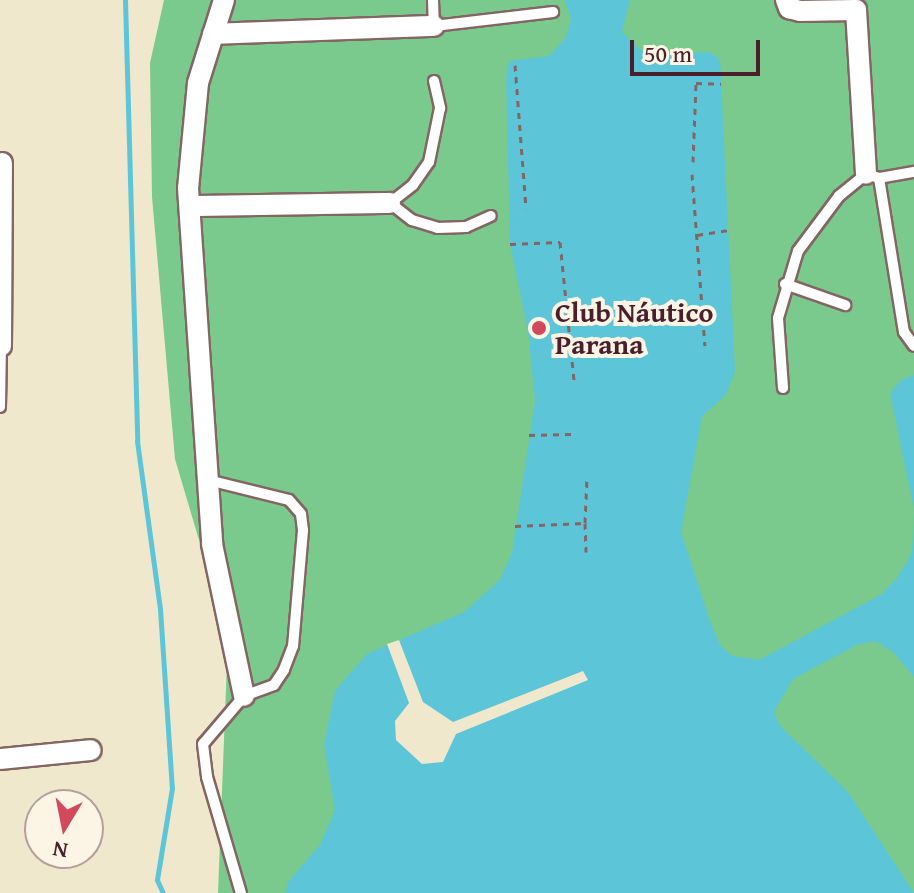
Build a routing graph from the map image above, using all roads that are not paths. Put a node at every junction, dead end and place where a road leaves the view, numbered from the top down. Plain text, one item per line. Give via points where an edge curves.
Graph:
1 (224, 0) edge
2 (433, 0) edge
3 (786, 0) edge
4 (553, 12) dead end
5 (434, 26) junction
6 (213, 34) junction
7 (434, 81) dead end
8 (1, 157) edge
9 (914, 172) edge
10 (873, 176) junction
11 (390, 203) junction
12 (191, 206) junction
13 (491, 216) dead end
14 (785, 284) junction
15 (845, 305) dead end
16 (1, 346) edge
17 (914, 346) edge
18 (783, 388) dead end
19 (0, 407) edge
20 (208, 480) junction
21 (244, 696) junction
22 (91, 750) dead end
23 (0, 759) edge
24 (241, 893) edge

1 - 6 street
2 - 5 lane
3 - 10 street via 789,8 800,11 856,10
4 - 5 lane
5 - 6 street
6 - 12 street via 198,83 188,150
7 - 11 lane via 440,108 434,149 413,185
8 - 16 street
9 - 10 lane
10 - 14 lane via 816,222
10 - 17 lane via 904,332
11 - 12 street
11 - 13 lane via 412,220 438,228 466,227
12 - 20 street
14 - 15 lane
14 - 18 lane via 778,318
16 - 19 lane
20 - 21 street via 218,591
20 - 21 lane via 289,500 302,522 293,646 274,685
21 - 24 lane via 203,744 207,777
22 - 23 street

